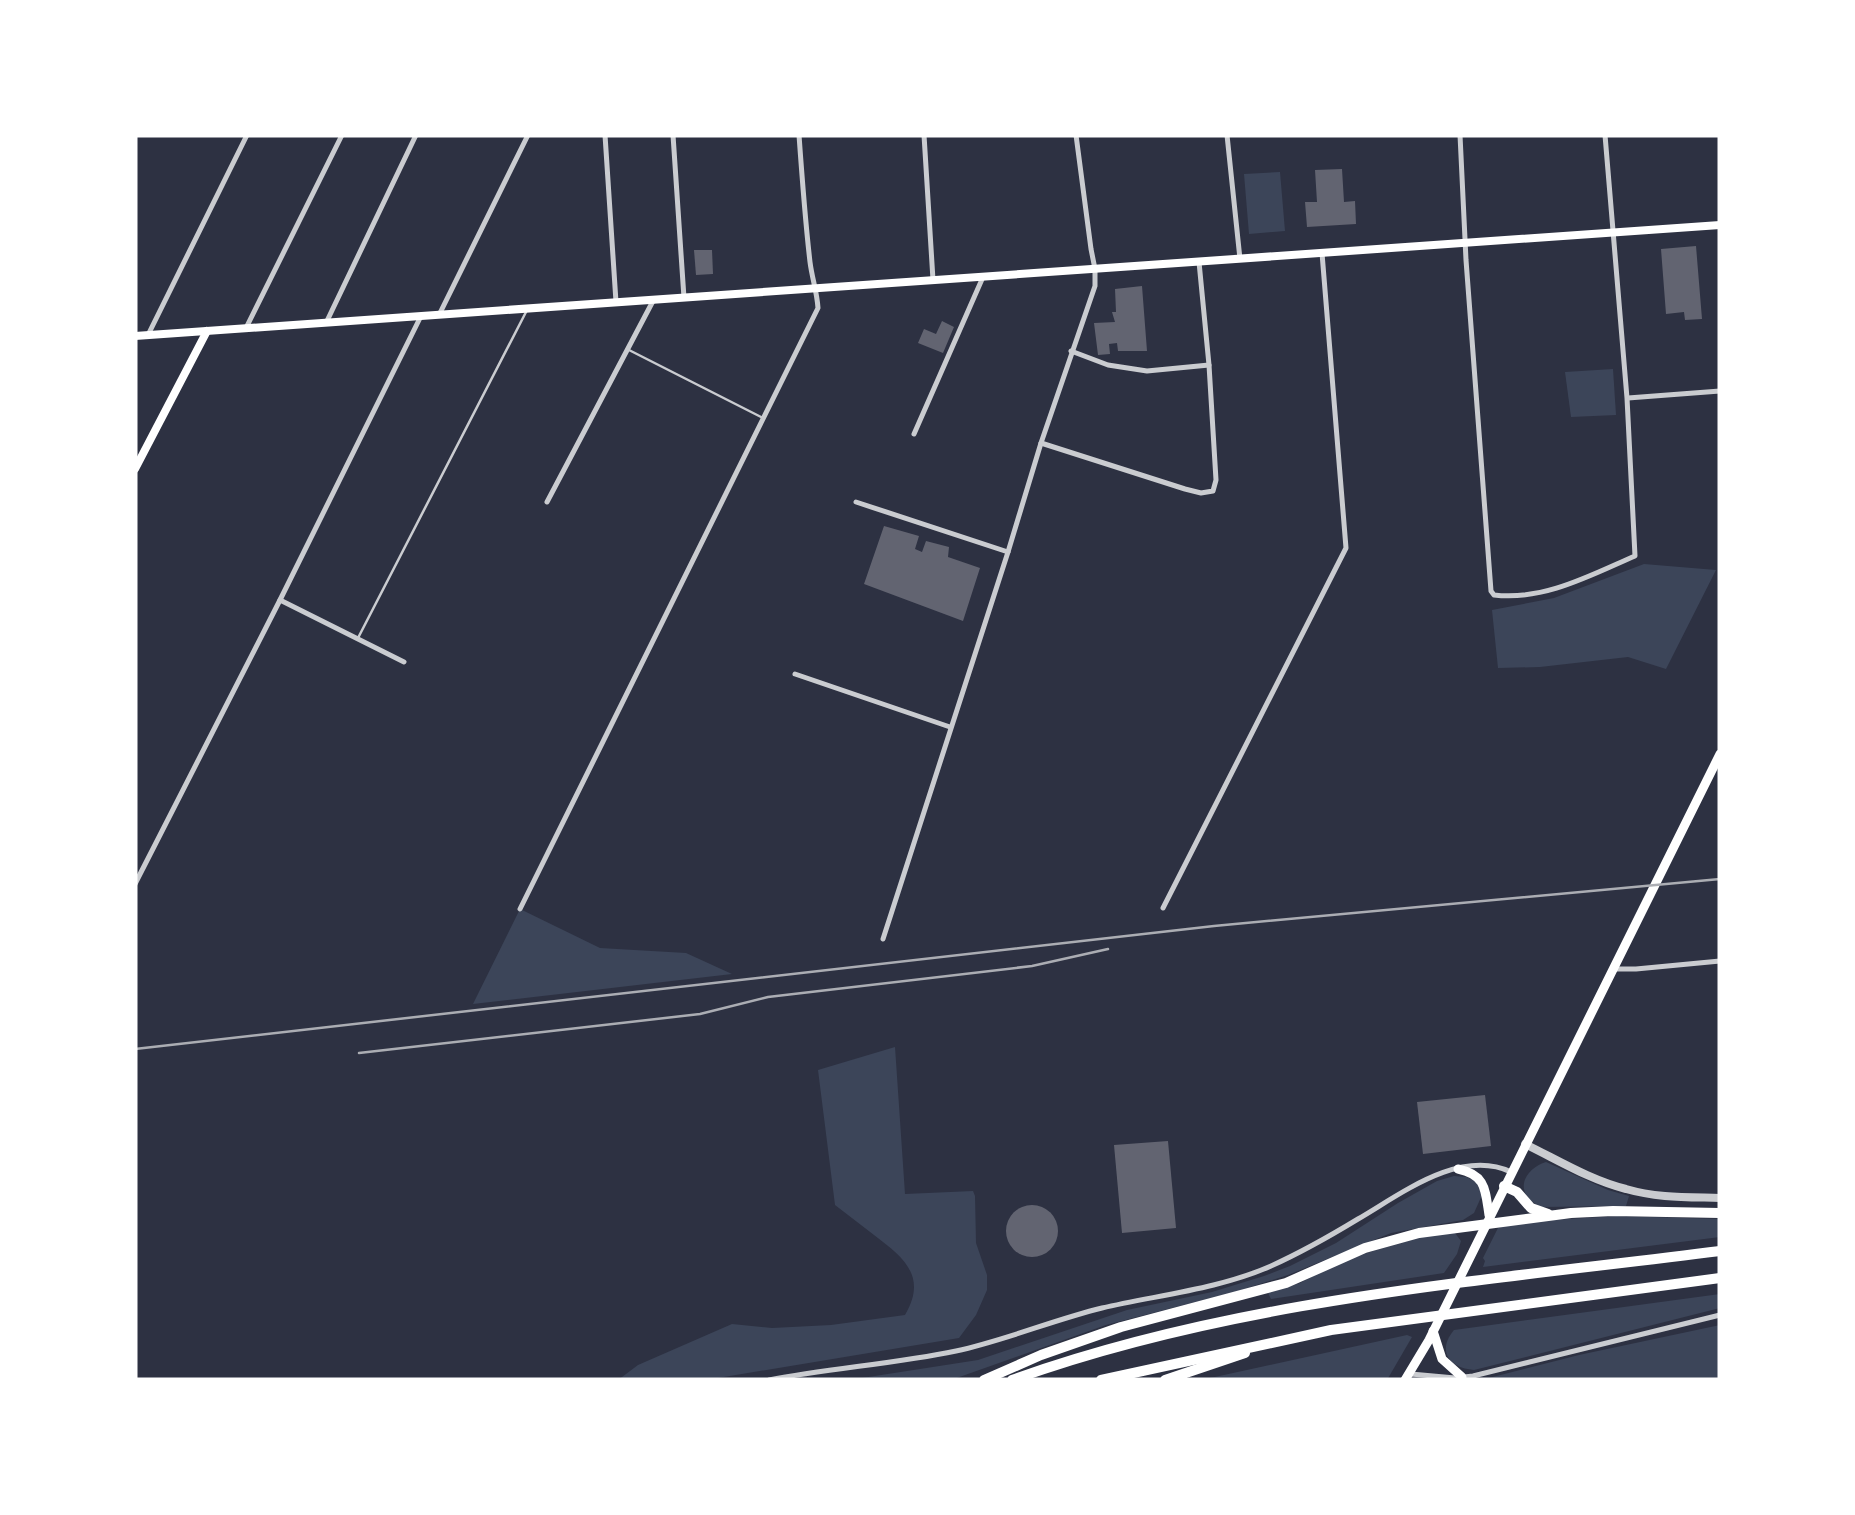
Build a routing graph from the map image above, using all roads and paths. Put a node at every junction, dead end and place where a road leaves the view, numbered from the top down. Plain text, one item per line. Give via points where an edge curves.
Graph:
1 (247, 135) edge
2 (342, 135) edge
3 (416, 135) edge
4 (528, 135) edge
5 (605, 135) edge
6 (673, 135) edge
7 (799, 135) edge
8 (924, 135) edge
9 (1076, 135) edge
10 (1227, 135) edge
11 (1460, 135) edge
12 (1605, 135) edge
13 (1720, 225) edge
14 (1612, 232) junction
15 (1466, 243) junction
16 (1322, 253) junction
17 (1240, 259) junction
18 (1199, 262) junction
19 (1095, 270) junction
20 (982, 277) junction
21 (933, 280) junction
22 (817, 288) junction
23 (684, 298) junction
24 (654, 300) junction
25 (616, 302) junction
26 (528, 308) junction
27 (438, 315) junction
28 (421, 316) junction
29 (326, 322) junction
30 (246, 328) junction
31 (207, 331) junction
32 (148, 335) junction
33 (135, 336) edge
34 (626, 348) junction
35 (1071, 351) junction
36 (1209, 365) junction
37 (1720, 392) edge
38 (1627, 398) junction
39 (764, 419) junction
40 (914, 434) dead end
41 (1041, 443) junction
42 (135, 470) edge
43 (547, 502) dead end
44 (856, 502) dead end
45 (1008, 552) junction
46 (280, 600) junction
47 (357, 640) junction
48 (404, 662) dead end
49 (795, 674) dead end
50 (950, 727) junction
51 (1720, 754) edge
52 (135, 884) edge
53 (1163, 908) dead end
54 (520, 909) dead end
55 (884, 938) dead end
56 (1720, 961) edge
57 (1612, 968) junction
58 (1525, 1144) junction
59 (1458, 1169) junction
60 (1511, 1172) junction
61 (1504, 1186) junction
62 (1720, 1198) edge
63 (1720, 1213) edge
64 (1554, 1214) junction
65 (1487, 1220) junction
66 (1720, 1251) edge
67 (1720, 1278) edge
68 (1720, 1315) edge
69 (1431, 1336) junction
70 (1289, 1339) junction
71 (1408, 1377) edge
72 (1462, 1378) junction
73 (769, 1380) edge
74 (984, 1380) edge
75 (1012, 1380) edge
76 (1101, 1380) edge
77 (1165, 1380) edge

1 - 32 street
2 - 30 street
3 - 29 street
4 - 27 street
5 - 25 street
6 - 23 street
7 - 22 street
8 - 21 street
9 - 19 street
10 - 17 street
11 - 15 street
12 - 14 street
13 - 14 main road
14 - 15 main road
14 - 38 street
15 - 16 main road
15 - 38 street via 1494,595 1548,591 1635,556
16 - 17 main road
16 - 53 street via 1346,548
17 - 18 main road
18 - 19 main road
18 - 36 street
19 - 20 main road
19 - 35 street
20 - 21 main road
20 - 40 street
21 - 22 main road
22 - 23 main road
22 - 39 street via 818,308
23 - 24 main road
24 - 25 main road
24 - 34 street
25 - 26 main road
26 - 27 main road
26 - 47 lane
27 - 28 main road
28 - 29 main road
28 - 46 street
29 - 30 main road
30 - 31 main road
31 - 32 main road
31 - 42 main road
32 - 33 main road
34 - 39 lane
34 - 43 street
35 - 36 street via 1148,371
35 - 41 street
36 - 41 street via 1213,491 1201,493
37 - 38 street
39 - 54 street
41 - 45 street
44 - 45 street
45 - 50 street
46 - 47 street
46 - 52 street
47 - 48 street
49 - 50 street
50 - 55 street
51 - 57 main road
56 - 57 street
57 - 58 main road
58 - 60 main road
58 - 62 street via 1623,1188
59 - 60 street via 1495,1164
59 - 65 main road via 1480,1179
59 - 73 street via 1423,1180 1266,1268 960,1350
60 - 61 main road
61 - 64 highway via 1531,1208
61 - 65 main road
63 - 64 highway
64 - 65 highway
65 - 69 main road
65 - 74 highway via 1365,1248 1286,1282 1121,1326
66 - 75 highway via 1233,1320 1132,1342
67 - 70 highway
68 - 72 street
69 - 71 main road
69 - 72 main road via 1442,1360
70 - 76 highway
70 - 77 highway
71 - 72 street

